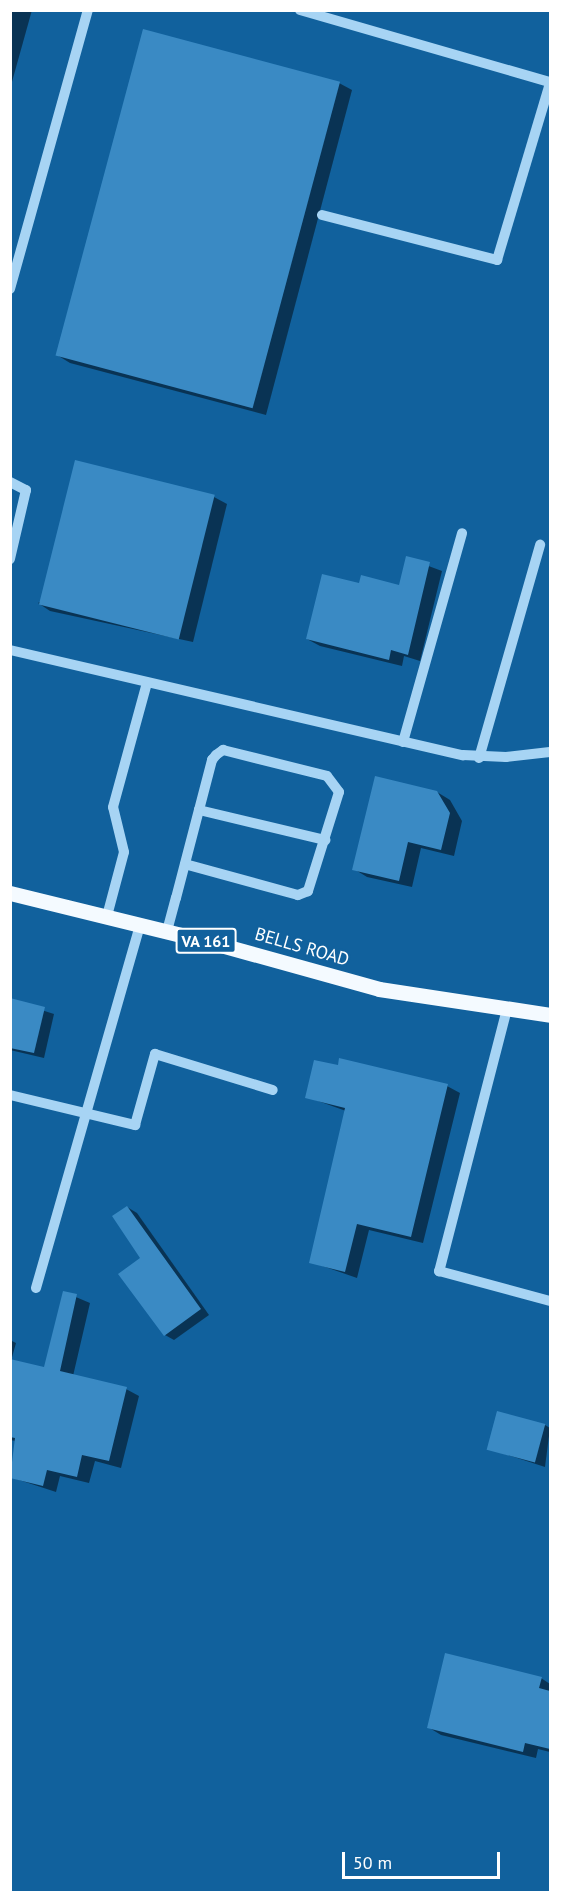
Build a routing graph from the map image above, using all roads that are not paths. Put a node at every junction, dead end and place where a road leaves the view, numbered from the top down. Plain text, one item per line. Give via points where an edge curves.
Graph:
1 (88, 10) edge
2 (300, 10) edge
3 (550, 82) edge
4 (322, 215) dead end
5 (10, 288) edge
6 (10, 482) edge
7 (462, 533) dead end
8 (540, 545) dead end
9 (10, 559) edge
10 (10, 650) edge
11 (147, 683) junction
12 (403, 742) junction
13 (550, 752) edge
14 (479, 758) junction
15 (199, 810) junction
16 (325, 840) junction
17 (185, 864) junction
18 (10, 893) edge
19 (107, 916) junction
20 (140, 925) junction
21 (167, 931) junction
22 (507, 1009) junction
23 (528, 1013) junction
24 (550, 1015) edge
25 (550, 1027) edge
26 (273, 1090) dead end
27 (10, 1095) edge
28 (84, 1114) junction
29 (36, 1288) dead end
30 (550, 1301) edge

1 - 5 street
2 - 3 street
3 - 4 street via 497,260
6 - 9 street via 26,490
7 - 12 street
8 - 14 street
10 - 11 street
11 - 12 street
11 - 19 street via 113,807 124,852
12 - 14 street
13 - 14 street
15 - 16 street
15 - 16 street via 212,760 223,750 327,776 339,792
15 - 17 street
16 - 17 street via 313,881 308,891 298,894
17 - 21 street
18 - 19 main road, BELLS ROAD / VA 161
19 - 20 main road, BELLS ROAD / VA 161
20 - 21 main road, BELLS ROAD / VA 161
20 - 28 street
21 - 22 main road, BELLS ROAD / VA 161 via 379,989
22 - 23 main road, BELLS ROAD / VA 161
22 - 30 street via 439,1271
23 - 24 main road, BELLS ROAD / VA 161
23 - 25 main road, VA 161
26 - 28 street via 155,1054 135,1125
27 - 28 street
28 - 29 street

